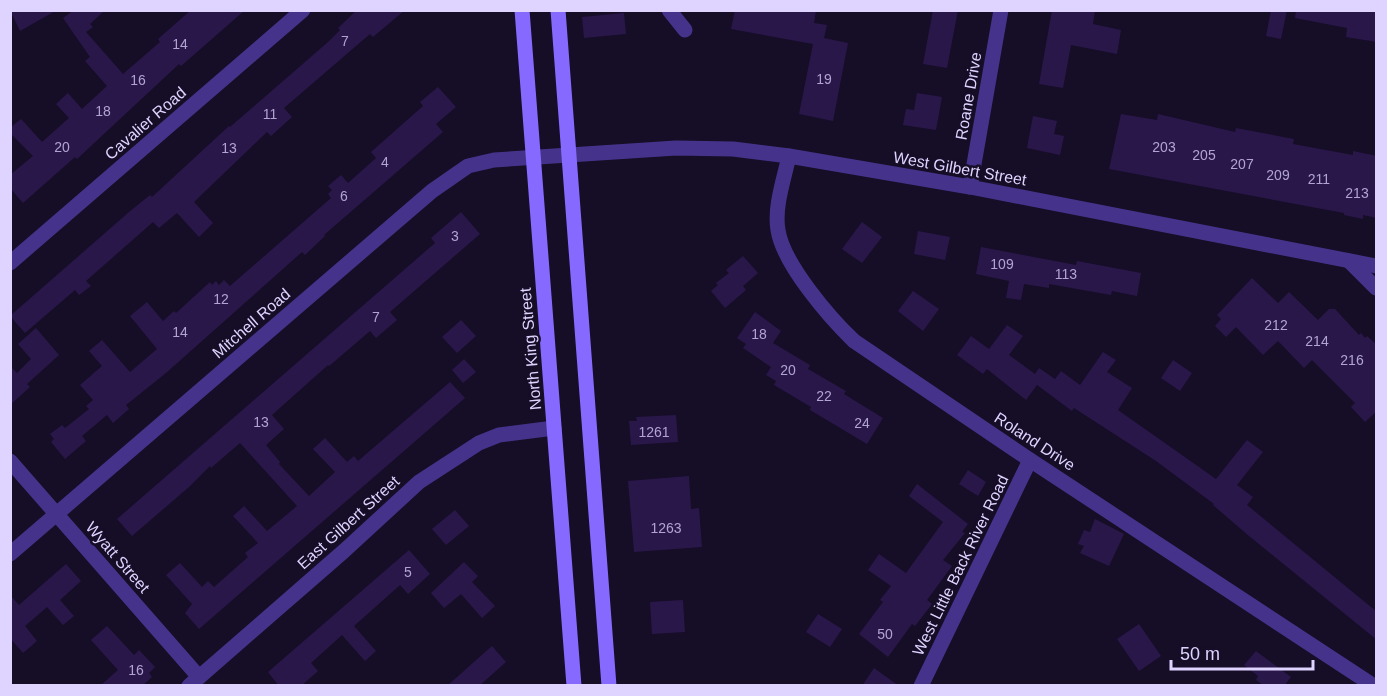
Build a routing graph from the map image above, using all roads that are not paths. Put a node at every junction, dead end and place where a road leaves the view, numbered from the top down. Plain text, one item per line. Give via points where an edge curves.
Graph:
1 (303, 10) edge
2 (522, 10) edge
3 (558, 10) edge
4 (669, 10) edge
5 (1001, 10) edge
6 (685, 30) dead end
7 (569, 154) junction
8 (789, 156) junction
9 (532, 157) junction
10 (970, 187) junction
11 (1349, 261) junction
12 (10, 263) edge
13 (1377, 266) edge
14 (1377, 288) edge
15 (554, 428) junction
16 (1030, 460) junction
17 (10, 461) edge
18 (57, 514) junction
19 (10, 554) edge
20 (194, 681) edge
21 (574, 686) edge
22 (609, 686) edge
23 (921, 686) edge
24 (1374, 686) edge

1 - 12 street, Cavalier Road
2 - 9 main road, North King Street
3 - 7 main road
4 - 6 street
5 - 10 street, Roane Drive
7 - 8 street, West Gilbert Street via 703,148
7 - 9 street, West Gilbert Street
7 - 22 main road
8 - 10 street, West Gilbert Street
8 - 16 street, Roland Drive via 777,215 778,230 785,253 820,304 854,341
9 - 15 main road, North King Street
9 - 18 street, Mitchell Road via 477,163 446,179
10 - 11 street, West Gilbert Street
11 - 13 street, West Gilbert Street
11 - 14 street
15 - 20 street, East Gilbert Street via 499,435 478,443 419,482
15 - 21 main road, North King Street
16 - 23 street, West Little Back River Road
16 - 24 street, Roland Drive
17 - 18 street, Wyatt Street
18 - 19 street, Mitchell Road
18 - 20 street, Wyatt Street

